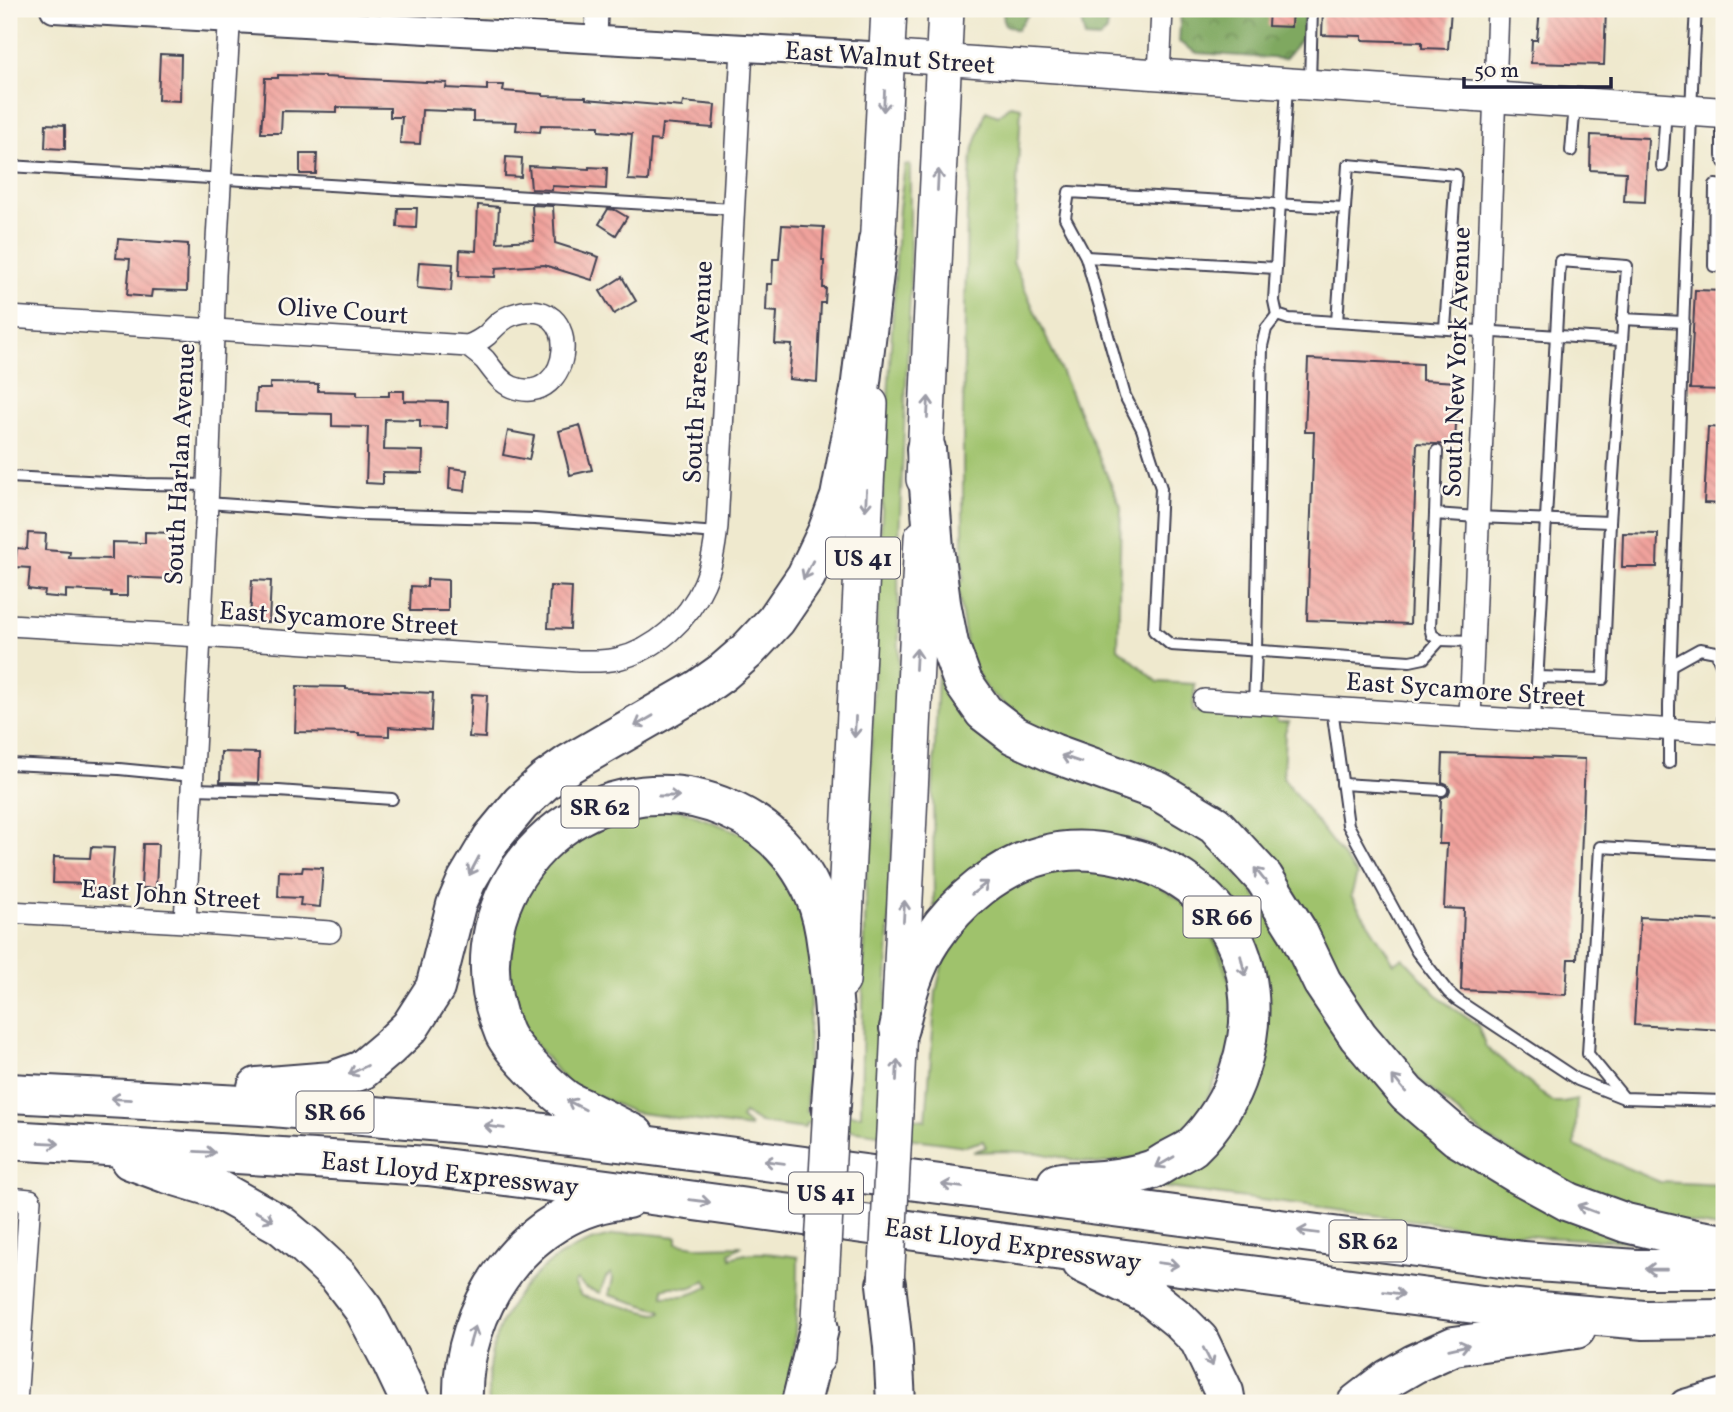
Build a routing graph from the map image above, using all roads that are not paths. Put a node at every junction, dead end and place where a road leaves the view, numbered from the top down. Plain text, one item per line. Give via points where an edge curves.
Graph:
1 (54, 9) edge
2 (597, 9) edge
3 (889, 9) edge
4 (946, 9) edge
5 (1162, 9) edge
6 (1312, 9) edge
7 (1498, 9) edge
8 (1696, 9) edge
9 (230, 14) edge
10 (596, 40) junction
11 (741, 48) junction
12 (887, 56) junction
13 (944, 60) junction
14 (1159, 75) junction
15 (1299, 84) junction
16 (1494, 97) junction
17 (1575, 103) junction
18 (1679, 110) junction
19 (1723, 113) edge
20 (1571, 151) dead end
21 (1724, 158) edge
22 (9, 166) edge
23 (1662, 166) dead end
24 (220, 178) junction
25 (1724, 186) edge
26 (1279, 203) junction
27 (1345, 208) junction
28 (733, 209) junction
29 (878, 241) junction
30 (1086, 257) junction
31 (1724, 267) edge
32 (1276, 268) junction
33 (1278, 315) junction
34 (9, 317) edge
35 (1622, 319) junction
36 (1337, 322) junction
37 (1684, 322) junction
38 (1445, 328) junction
39 (213, 330) junction
40 (1486, 331) junction
41 (1556, 336) junction
42 (1621, 340) junction
43 (468, 346) junction
44 (926, 449) junction
45 (1437, 450) dead end
46 (9, 477) edge
47 (207, 494) junction
48 (1435, 514) junction
49 (1477, 517) junction
50 (1546, 520) junction
51 (1610, 522) junction
52 (717, 533) junction
53 (9, 625) edge
54 (200, 636) junction
55 (1440, 640) junction
56 (1472, 641) junction
57 (1256, 651) junction
58 (623, 657) joint
59 (1671, 665) junction
60 (1724, 672) edge
61 (1538, 677) junction
62 (1204, 701) dead end
63 (1724, 702) edge
64 (1254, 704) junction
65 (1332, 708) junction
66 (1469, 717) junction
67 (1535, 721) junction
68 (1669, 729) junction
69 (1723, 733) edge
70 (1669, 763) dead end
71 (9, 764) edge
72 (192, 782) junction
73 (1342, 784) junction
74 (1441, 790) dead end
75 (392, 799) dead end
76 (1724, 854) edge
77 (9, 912) edge
78 (186, 922) junction
79 (330, 932) dead end
80 (899, 1028) junction
81 (9, 1093) edge
82 (1624, 1098) junction
83 (173, 1101) junction
84 (1724, 1101) edge
85 (831, 1106) junction
86 (9, 1140) edge
87 (88, 1145) junction
88 (659, 1147) junction
89 (1014, 1194) junction
90 (660, 1196) junction
91 (19, 1199) edge
92 (1724, 1244) edge
93 (1055, 1250) junction
94 (1724, 1269) edge
95 (886, 1284) junction
96 (1724, 1319) edge
97 (1644, 1320) junction
98 (819, 1329) junction
99 (14, 1349) edge
100 (1724, 1392) edge
101 (16, 1403) edge
102 (411, 1403) edge
103 (463, 1403) edge
104 (801, 1403) edge
105 (815, 1403) edge
106 (880, 1403) edge
107 (896, 1403) edge
108 (1226, 1403) edge
109 (1357, 1403) edge
110 (1684, 1403) edge

1 - 9 street, East Walnut Street
2 - 10 street
3 - 12 highway, US 41
4 - 13 highway, US 41
5 - 14 street
6 - 15 lane
7 - 16 street, South New York Avenue
8 - 18 lane
9 - 10 street, East Walnut Street
9 - 24 street, South Harlan Avenue
10 - 11 street, East Walnut Street
11 - 12 street, East Walnut Street
11 - 28 street, South Fares Avenue
12 - 13 main road, East Walnut Street
12 -> 29 highway, US 41
13 - 14 main road, East Walnut Street
44 -> 13 highway, US 41 / US 41
14 - 15 main road, East Walnut Street
15 - 16 main road, East Walnut Street
15 - 26 lane
16 - 17 main road, East Walnut Street
16 - 40 street, South New York Avenue
17 - 18 main road, East Walnut Street
17 - 20 lane
18 - 19 main road, East Walnut Street
18 - 23 lane
18 - 37 lane
19 - 21 lane
22 - 24 lane
24 - 28 lane
24 - 39 street, South Harlan Avenue
25 - 31 lane via 1715,185 1714,266
26 - 27 lane
26 - 30 lane via 1069,192 1065,218
26 - 32 lane
27 - 36 lane
27 - 38 lane via 1348,166 1457,175
28 - 52 street, South Fares Avenue
29 -> 83 highway via 860,390 839,497 806,576 776,620 723,672 569,764 521,803 492,838 467,880 435,988 410,1027 362,1070 332,1081 260,1086
29 -> 85 highway, US 41 via 842,980
30 - 32 lane
30 - 57 lane via 1125,396 1142,429 1161,488 1154,631 1171,645
32 - 33 lane via 1273,302
33 - 36 lane
33 - 57 lane via 1266,329 1262,346
34 - 39 street, Olive Court
35 - 37 lane
35 - 41 lane via 1627,266 1560,261
35 - 42 lane
36 - 38 lane
37 - 59 lane
38 - 40 lane
39 - 43 street, Olive Court
39 - 47 street, South Harlan Avenue
40 - 41 lane
40 - 49 street, South New York Avenue
41 - 42 lane
41 - 50 lane
42 - 51 lane
43 - 43 street via 504,318 535,312 553,320 564,349 553,379 530,389 511,387
80 -> 44 highway, US 41 / US 41
92 -> 44 highway via 1626,1223 1569,1202 1457,1137 1407,1094 1358,1036 1264,878 1215,825 1158,791 1014,735 984,712 963,682 949,645 934,548
45 - 48 lane
46 - 47 lane via 146,484
47 - 52 lane via 360,514 535,519
47 - 54 street, South Harlan Avenue
48 - 49 lane
48 - 55 lane via 1430,627
49 - 50 lane
49 - 56 street, South New York Avenue
50 - 51 lane
50 - 61 lane
51 - 61 lane via 1602,679
52 - 58 street, South Fares Avenue via 711,566 695,602 666,635
53 - 54 street, East Sycamore Street
54 - 58 street, East Sycamore Street via 579,662
54 - 72 street, South Harlan Avenue
55 - 56 lane
55 - 57 lane via 1424,658 1410,662
56 - 66 street, South New York Avenue
57 - 64 lane
59 - 60 lane via 1700,649 1716,652
59 - 68 lane
61 - 67 lane
62 - 64 street, East Sycamore Street
63 - 69 lane
64 - 65 street, East Sycamore Street
65 - 66 street, East Sycamore Street
65 - 73 lane
66 - 67 street, East Sycamore Street
67 - 68 street, East Sycamore Street
68 - 69 street, East Sycamore Street
68 - 70 lane
71 - 72 lane via 119,769
72 - 75 lane
72 - 78 street, South Harlan Avenue
73 - 74 lane
73 - 82 lane via 1348,825 1417,952 1448,992 1578,1080
76 - 82 lane via 1600,847 1588,1054
77 - 78 street, East John Street
78 - 79 street, East John Street
80 -> 89 highway, SR 66 via 908,990 932,939 968,897 1018,864 1044,854 1074,850 1139,859 1189,884 1225,920 1245,971 1249,1025 1234,1089 1217,1117 1191,1147 1151,1170 1068,1180
95 -> 80 highway, US 41 / US 41, bridge
83 -> 81 highway, East Lloyd Expressway / SR 66
82 - 84 lane
88 -> 83 highway, East Lloyd Expressway / SR 66 via 435,1121
88 -> 85 highway, SR 62 via 566,1100 544,1082 505,1036 489,967 499,914 513,880 535,850 574,820 624,800 668,795 712,802 751,821 796,862 816,899 829,962 835,1033
85 - 98 highway, US 41, bridge
86 -> 87 highway, East Lloyd Expressway
87 -> 90 highway, East Lloyd Expressway via 428,1167
87 -> 102 highway via 215,1188 281,1226 338,1276 364,1310
89 -> 88 highway, East Lloyd Expressway / SR 62
94 -> 89 highway, East Lloyd Expressway / SR 62 via 1523,1261
90 -> 93 highway, East Lloyd Expressway
103 -> 90 highway via 466,1355 474,1327 500,1275 518,1254 538,1234 588,1206
91 - 99 street
93 -> 97 highway, East Lloyd Expressway via 1506,1308
93 -> 108 highway via 1147,1295 1180,1320 1199,1340
95 - 106 highway, US 41
95 - 107 highway
96 - 97 highway, East Lloyd Expressway
109 -> 97 highway via 1405,1369 1454,1346
98 - 104 highway
98 - 105 highway, US 41
99 - 101 street
100 - 110 street

